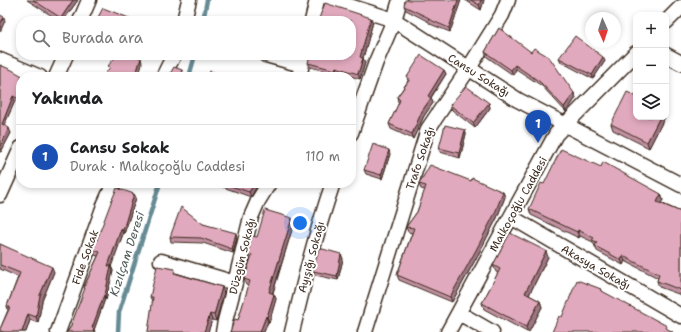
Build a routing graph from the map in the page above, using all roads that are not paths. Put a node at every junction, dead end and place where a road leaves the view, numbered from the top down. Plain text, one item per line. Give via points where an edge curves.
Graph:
1 (90, 0) edge
2 (189, 0) edge
3 (317, 0) edge
4 (330, 0) edge
5 (400, 0) edge
6 (508, 0) edge
7 (681, 7) edge
8 (82, 16) edge
9 (185, 16) edge
10 (313, 16) edge
11 (669, 19) edge
12 (394, 20) junction
13 (633, 56) edge
14 (669, 57) edge
15 (0, 60) edge
16 (64, 60) edge
17 (172, 60) edge
18 (282, 60) edge
19 (681, 63) edge
20 (302, 66) edge
21 (469, 68) junction
22 (28, 72) edge
23 (58, 72) edge
24 (166, 72) edge
25 (356, 119) edge
26 (566, 124) junction
27 (16, 159) edge
28 (681, 184) edge
29 (112, 188) edge
30 (266, 188) edge
31 (331, 188) edge
32 (0, 195) edge
33 (511, 217) junction
34 (161, 261) dead end
35 (235, 284) junction
36 (459, 313) junction
37 (681, 316) edge
38 (58, 332) edge
39 (223, 332) edge
40 (292, 332) edge
41 (365, 332) edge
42 (448, 332) edge
43 (492, 332) edge

1 - 8 street
2 - 9 street
3 - 10 street
4 - 12 street
5 - 12 street
6 - 21 street, Trafo Sokağı via 502,16
7 - 11 street
12 - 21 street, Cansu Sokağı
12 - 25 street
13 - 26 street, Malkoçoğlu Caddesi
14 - 19 street
15 - 22 street
16 - 23 street
17 - 24 street
18 - 20 street
21 - 26 street, Cansu Sokağı via 518,100
21 - 41 street, Trafo Sokağı via 428,129
26 - 28 street, Cansu Sokağı
26 - 33 street, Malkoçoğlu Caddesi via 556,134
27 - 32 street
29 - 38 street, Fide Sokak
30 - 35 street, Düzgün Sokağı via 250,217
31 - 40 street, Ayışığı Sokağı
33 - 36 street, Malkoçoğlu Caddesi
33 - 37 street, Akasya Sokağı
34 - 35 street
35 - 39 street, Düzgün Sokağı
36 - 42 street, Malkoçoğlu Caddesi
36 - 43 street

